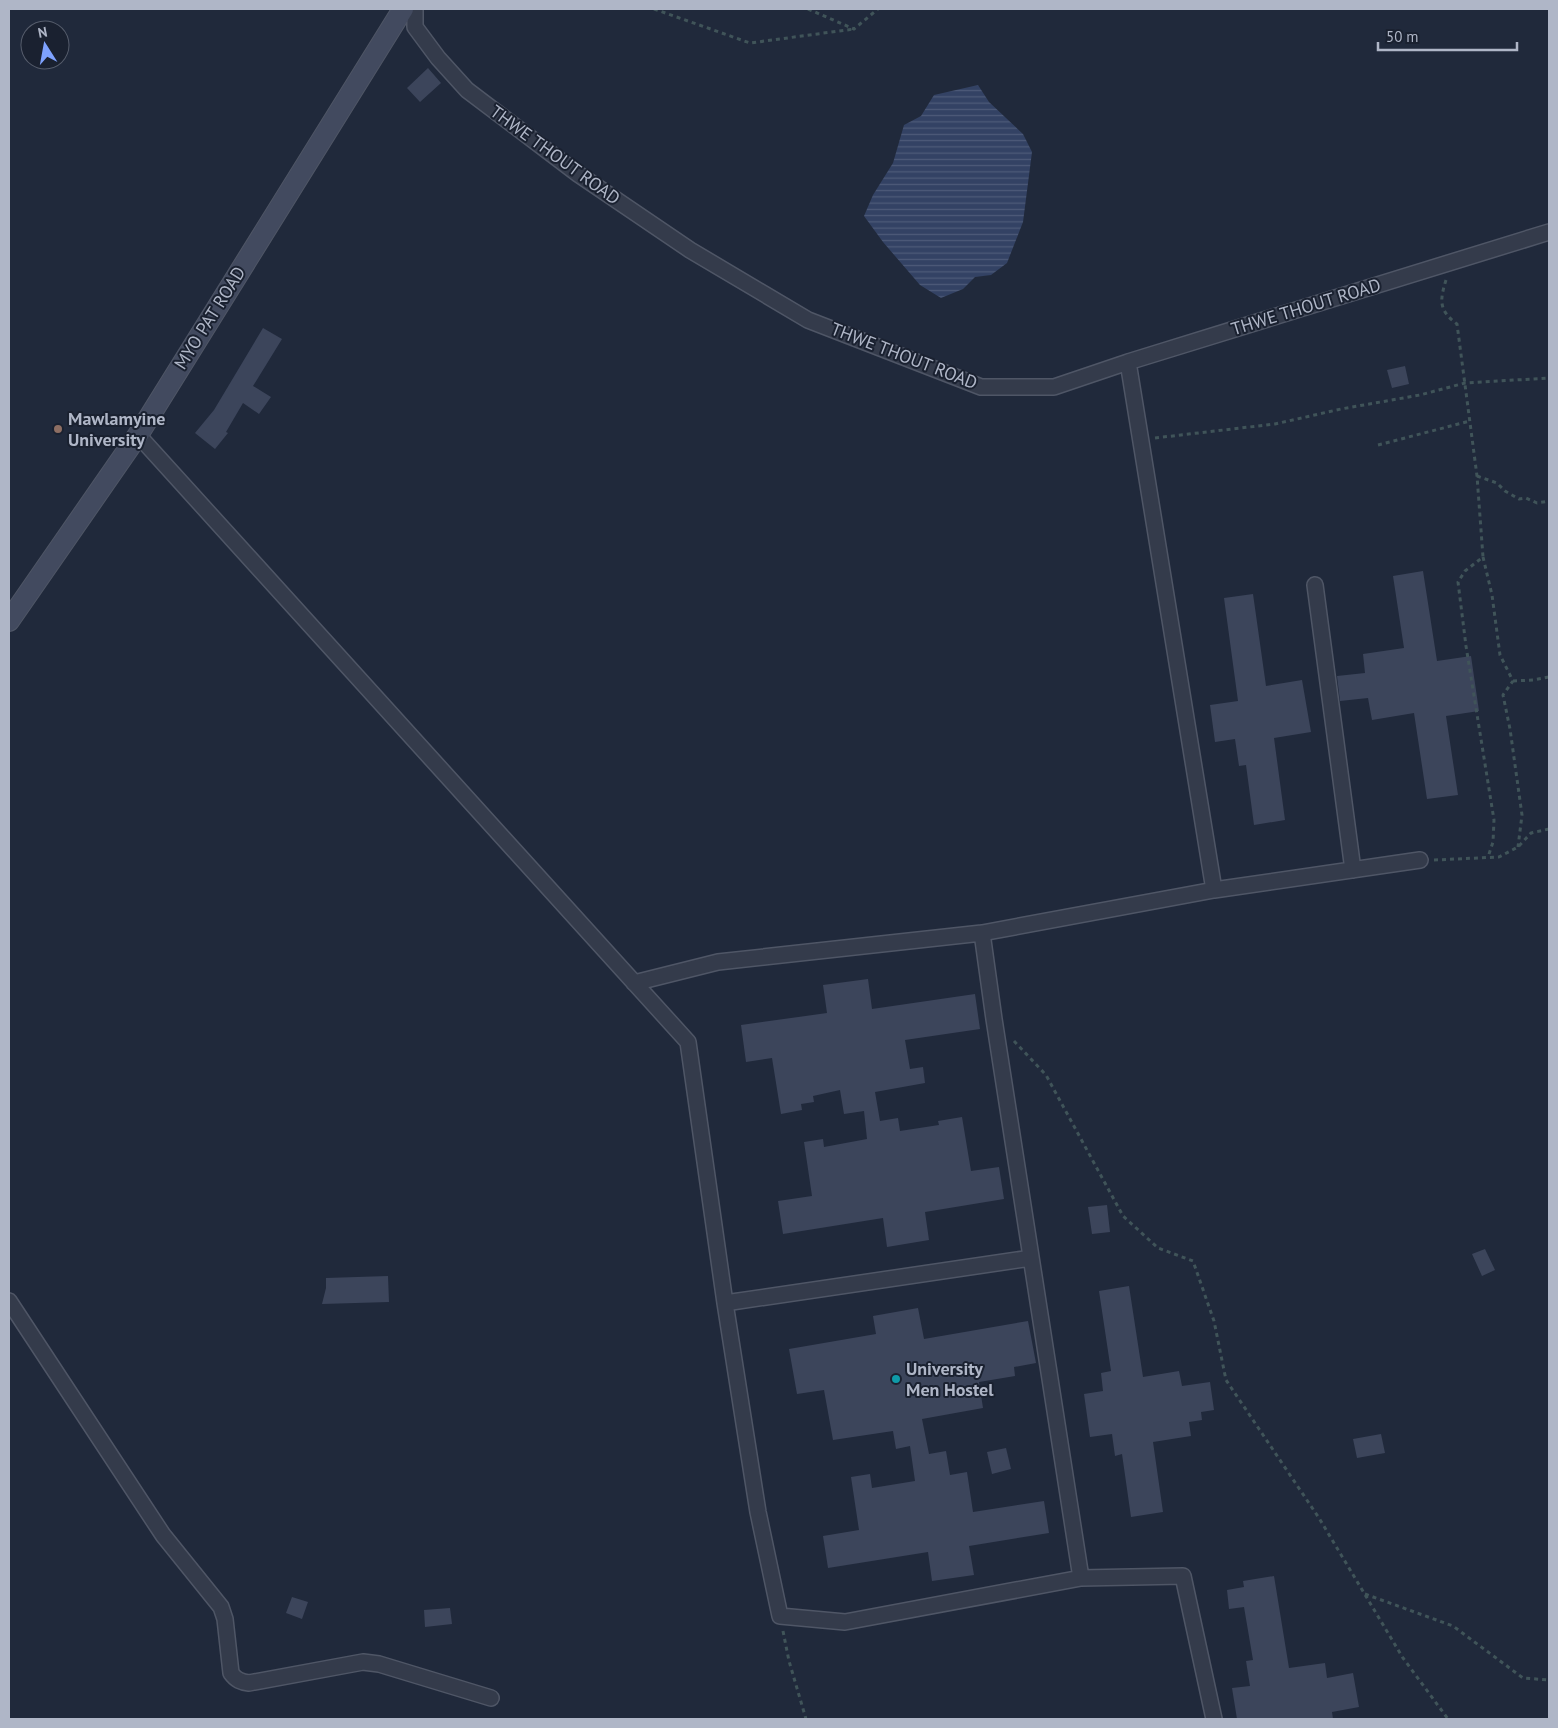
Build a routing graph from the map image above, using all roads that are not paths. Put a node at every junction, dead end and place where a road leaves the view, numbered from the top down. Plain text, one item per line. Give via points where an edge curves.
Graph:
1 (403, 9) edge
2 (415, 9) edge
3 (1549, 232) edge
4 (1128, 362) junction
5 (138, 435) junction
6 (1315, 585) dead end
7 (9, 621) edge
8 (1420, 860) road end
9 (1352, 870) junction
10 (1214, 890) junction
11 (982, 933) junction
12 (634, 983) junction
13 (1030, 1258) junction
14 (9, 1301) edge
15 (725, 1303) junction
16 (1082, 1578) junction
17 (491, 1698) dead end
18 (1214, 1719) edge

1 - 5 main road, MYO PAT ROAD
2 - 4 street, THWE THOUT ROAD via 416,27 467,90 578,174 690,250 808,320 981,387 1054,387
3 - 4 street, THWE THOUT ROAD
4 - 10 street
5 - 7 main road, MYO PAT ROAD
5 - 12 street
6 - 9 street
8 - 9 street
9 - 10 street
10 - 11 street
11 - 12 street via 718,962
11 - 13 street
12 - 15 street via 688,1042
13 - 15 street
13 - 16 street
14 - 17 street via 163,1535 221,1607 231,1673 235,1678 249,1683 364,1662
15 - 16 street via 758,1512 780,1616 845,1622
16 - 18 street via 1183,1576

